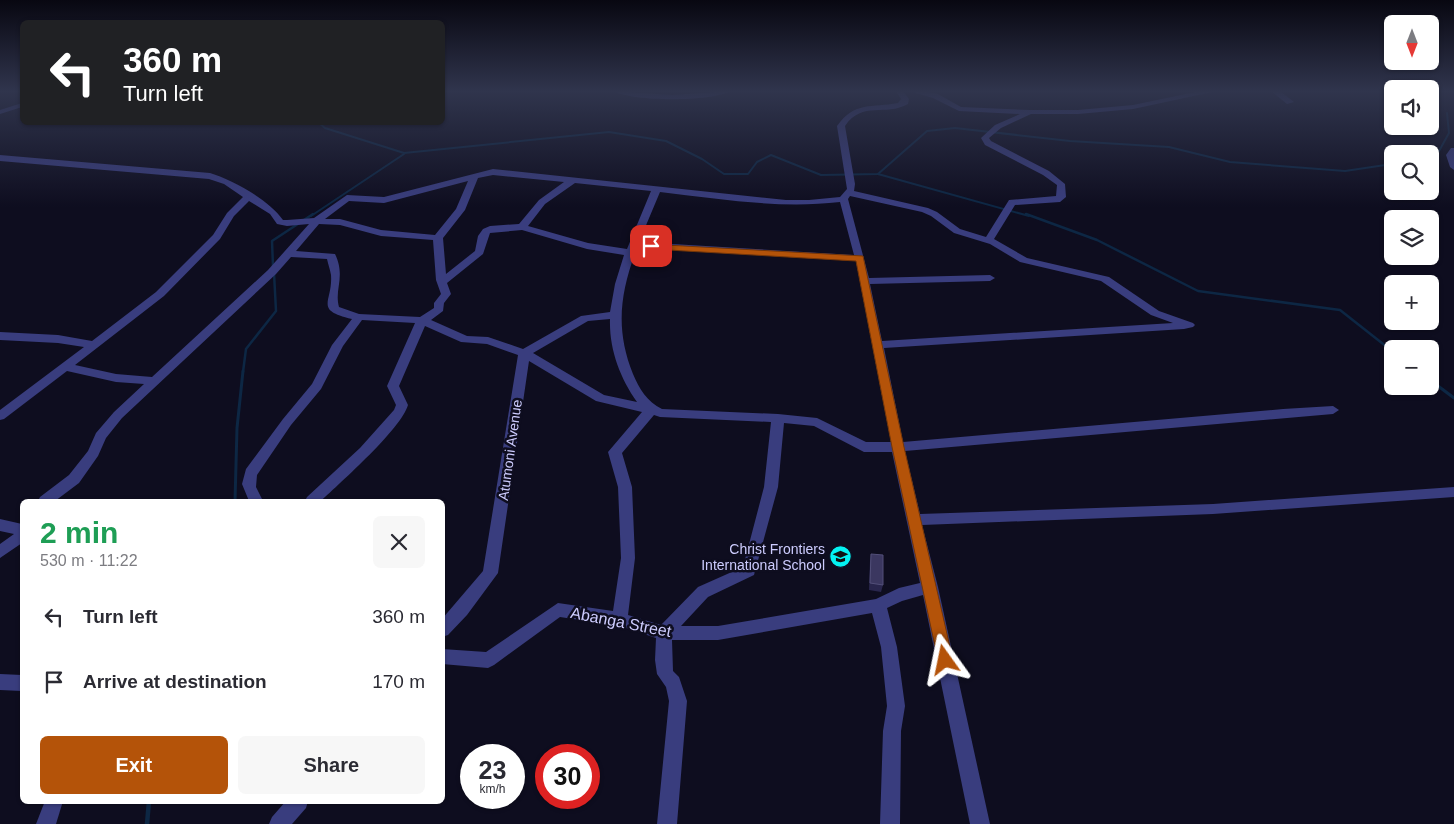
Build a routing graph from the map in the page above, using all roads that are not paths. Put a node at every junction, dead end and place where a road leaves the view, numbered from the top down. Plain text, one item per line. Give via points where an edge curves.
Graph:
1 (842, 129) edge
2 (995, 129) edge
3 (1454, 150) edge
4 (0, 158) edge
5 (10, 159) junction
6 (0, 163) edge
7 (1454, 167) edge
8 (475, 176) junction
9 (572, 181) junction
10 (656, 190) junction
11 (248, 196) junction
12 (846, 196) junction
13 (316, 221) junction
14 (522, 227) junction
15 (438, 238) junction
16 (988, 241) junction
17 (631, 249) junction
18 (289, 254) junction
19 (860, 258) junction
20 (990, 278) dead end
21 (864, 281) junction
22 (442, 282) junction
23 (616, 315) junction
24 (359, 317) junction
25 (422, 320) junction
26 (0, 336) edge
27 (94, 345) junction
28 (877, 345) junction
29 (524, 354) junction
30 (65, 367) junction
31 (154, 381) junction
32 (651, 410) junction
33 (1333, 410) dead end
34 (0, 416) edge
35 (778, 418) junction
36 (898, 447) junction
37 (1454, 492) edge
38 (48, 499) edge
39 (255, 499) edge
40 (314, 499) edge
41 (915, 520) junction
42 (16, 528) edge
43 (0, 552) edge
44 (930, 587) junction
45 (878, 605) junction
46 (620, 619) junction
47 (445, 627) edge
48 (664, 633) junction
49 (445, 656) edge
50 (0, 682) edge
51 (20, 684) edge
52 (53, 804) edge
53 (296, 804) edge
54 (46, 824) edge
55 (279, 824) edge
56 (668, 824) edge
57 (890, 824) edge
58 (980, 824) edge

1 - 12 street via 851,184
2 - 16 street via 987,134 988,143 1061,184 1061,197 1057,200 1012,202
3 - 7 street via 1450,155
4 - 5 street
5 - 6 street
5 - 11 street via 210,176 227,182
8 - 9 street via 493,172
8 - 13 street via 384,200 347,198
8 - 15 street via 460,210
9 - 10 street
9 - 14 street via 542,202
10 - 12 street via 809,203
10 - 17 street
11 - 13 street via 273,212 280,222
11 - 27 street via 230,215 217,237 160,294
12 - 16 street via 925,210 957,232
12 - 19 street
13 - 15 street via 340,222 381,234
13 - 18 street
14 - 17 street via 588,246
14 - 22 street via 485,231 478,252
15 - 22 street
16 - 28 street via 1024,260 1105,279 1149,310 1189,325
17 - 19 street
17 - 23 street via 616,296
18 - 24 street via 331,256 336,275 334,309
18 - 31 street
19 - 21 street
20 - 21 street
21 - 28 street
22 - 25 street via 446,294 439,309
23 - 29 street via 585,318
23 - 32 street via 615,340 627,374 644,405
24 - 25 street
24 - 39 street via 338,345 317,386 251,473 249,489
25 - 29 street via 465,339 488,340
25 - 40 street via 393,386 402,405 400,412 365,452
26 - 27 street via 58,339
27 - 30 street
28 - 36 street
29 - 32 street via 600,398
29 - 47 street, Atumoni Avenue via 490,573
30 - 31 street via 116,378
30 - 34 street
31 - 38 street via 118,415 74,479
32 - 35 street
32 - 46 street via 615,452 625,487 628,558
33 - 36 street
35 - 36 street via 817,422 864,447
35 - 48 street via 771,487 749,571 703,592
36 - 41 street
37 - 41 street via 1213,509
41 - 44 street
42 - 43 street via 16,540
44 - 45 street, Abanga Street via 899,595
44 - 58 street
45 - 48 street, Abanga Street via 718,633
45 - 57 street via 889,647 896,706 892,731
46 - 48 street, Abanga Street
46 - 49 street, Abanga Street via 558,610 488,660
48 - 56 street via 662,660 678,701
50 - 51 street
52 - 54 street
53 - 55 street

